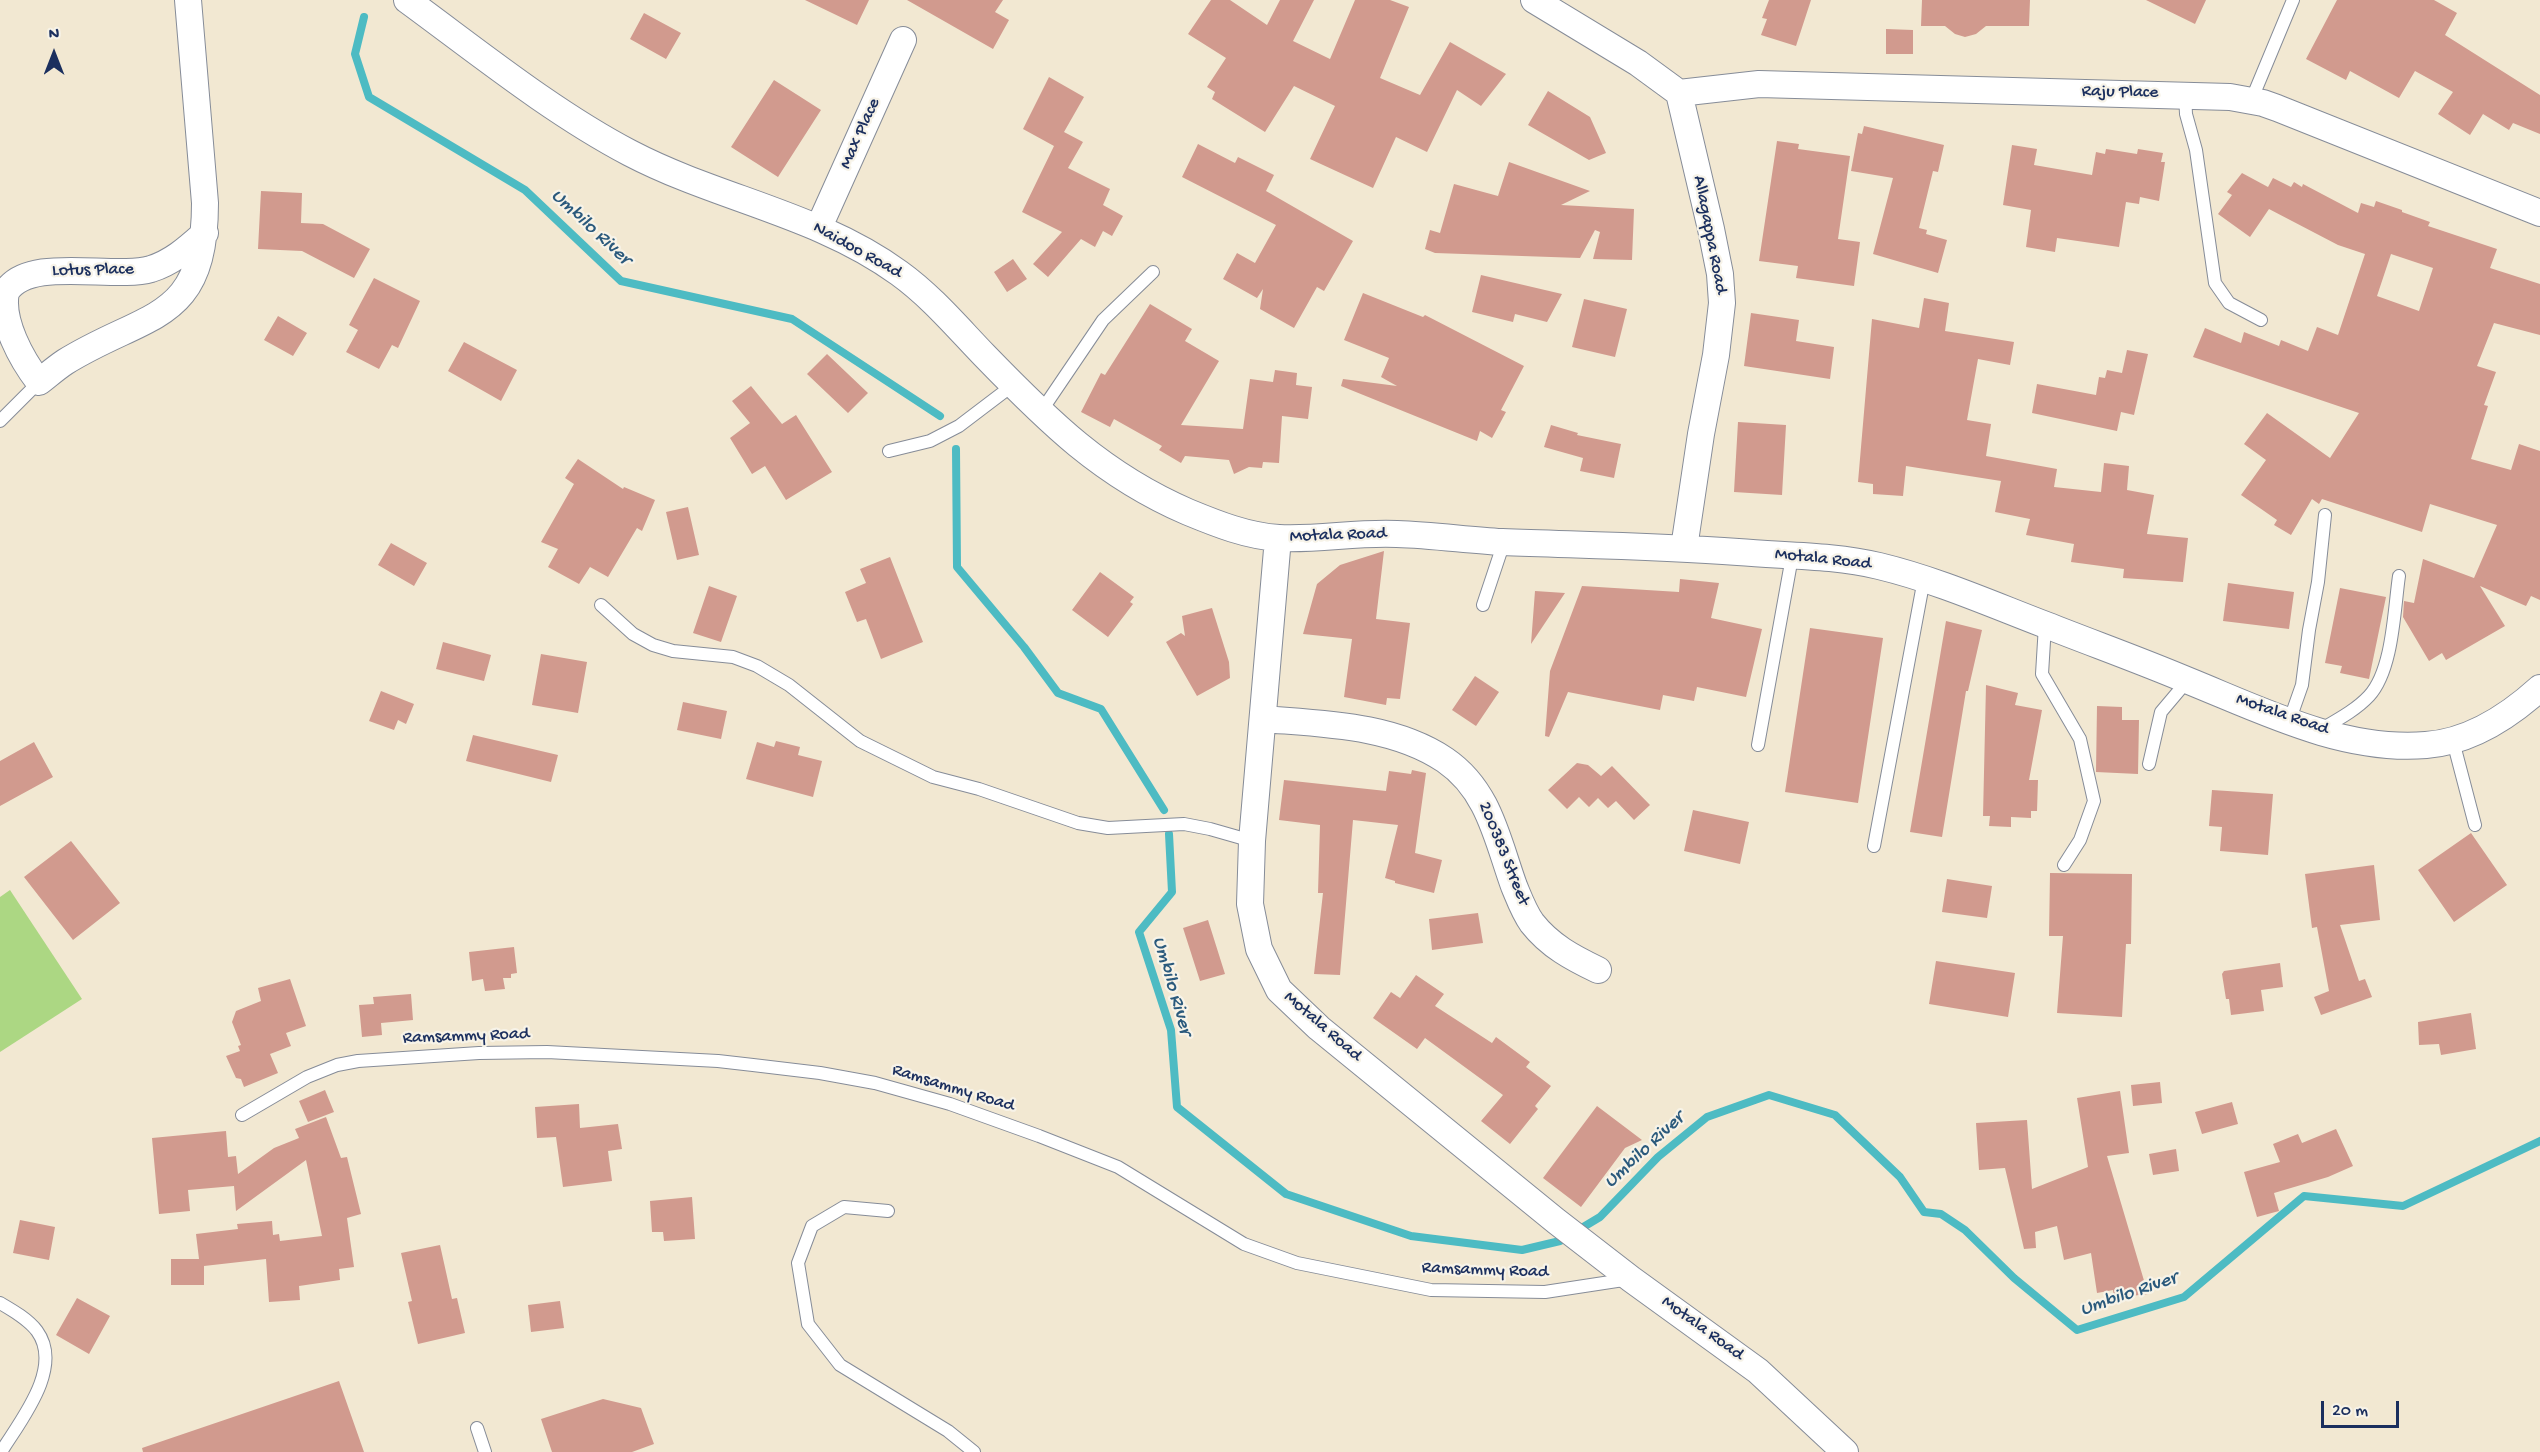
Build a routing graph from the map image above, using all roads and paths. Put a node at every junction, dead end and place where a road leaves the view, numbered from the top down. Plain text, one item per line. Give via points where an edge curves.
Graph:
1 (188, 0) edge
2 (406, 0) edge
3 (1534, 0) edge
4 (2293, 0) edge
5 (903, 40) dead end
6 (1678, 93) junction
7 (2185, 94) junction
8 (2251, 101) junction
9 (2540, 213) edge
10 (819, 227) junction
11 (205, 233) junction
12 (1153, 272) dead end
13 (2261, 321) dead end
14 (39, 382) junction
15 (1013, 385) junction
16 (1040, 413) junction
17 (0, 421) edge
18 (889, 451) dead end
19 (2325, 514) dead end
20 (1278, 538) junction
21 (1504, 542) junction
22 (1684, 548) junction
23 (1792, 556) junction
24 (2398, 576) dead end
25 (1924, 579) junction
26 (1483, 605) dead end
27 (601, 606) dead end
28 (2045, 625) junction
29 (2188, 680) junction
30 (2540, 688) edge
31 (1264, 718) junction
32 (2289, 722) junction
33 (2319, 730) junction
34 (2452, 741) junction
35 (1758, 745) dead end
36 (2149, 764) dead end
37 (2475, 825) dead end
38 (1252, 841) junction
39 (1874, 846) dead end
40 (2064, 865) dead end
41 (1599, 970) dead end
42 (242, 1115) dead end
43 (888, 1211) dead end
44 (1631, 1279) junction
45 (0, 1303) edge
46 (477, 1428) dead end
47 (1, 1452) edge
48 (485, 1452) edge
49 (974, 1452) edge
50 (1845, 1452) edge

1 - 11 street
2 - 10 street, Naidoo Road via 551,106 633,155
3 - 6 street via 1638,63
4 - 8 lane
5 - 10 street, Max Place
6 - 7 street, Raju Place via 1759,84
6 - 22 street, Allagappa Road via 1712,229 1722,303
7 - 8 street, Raju Place
7 - 13 lane via 2215,283 2229,303
8 - 9 street, Raju Place
10 - 15 street, Naidoo Road via 899,272
11 - 14 street via 192,278 166,310 64,363
11 - 14 street, Lotus Place via 171,261 150,269 45,272 14,282 2,300 1,313 12,344
12 - 16 lane via 1102,321
14 - 17 lane
15 - 16 street, Naidoo Road
15 - 18 lane via 959,426 930,441
16 - 20 street, Naidoo Road via 1078,447 1145,491 1236,531
19 - 32 lane via 2302,685
20 - 21 street, Motala Road via 1392,533
20 - 31 street, Motala Road
21 - 22 street, Motala Road
21 - 26 lane
22 - 23 street, Motala Road
23 - 25 street, Motala Road via 1864,563
23 - 35 lane
24 - 33 lane via 2388,649 2377,686 2350,712
25 - 28 street, Motala Road
25 - 39 lane
27 - 38 lane via 633,634 653,645 733,657 757,666 789,685 860,741 933,777 1078,823 1108,828 1184,824
28 - 29 street, Motala Road
28 - 40 lane via 2042,674 2080,739 2094,801 2080,840
29 - 32 street, Motala Road
29 - 36 lane via 2161,712
30 - 34 street, Motala Road via 2485,728
31 - 38 street, Motala Road
31 - 41 street, 200383 Street via 1384,734 1445,760 1467,780 1487,808 1530,920 1550,942
32 - 33 street, Motala Road
33 - 34 street, Motala Road via 2390,744 2420,746
34 - 37 lane
38 - 44 street, Motala Road via 1253,927 1262,957 1279,990 1319,1028
42 - 44 lane, Ramsammy Road via 307,1077 358,1061 547,1052 753,1065 875,1083 1040,1136 1118,1167 1244,1244 1297,1263 1431,1290 1545,1292
43 - 49 lane via 844,1207 812,1226 798,1263 808,1324 840,1365 948,1431
44 - 50 street, Motala Road via 1758,1371
45 - 47 lane via 36,1330 44,1345 43,1380
46 - 48 lane

